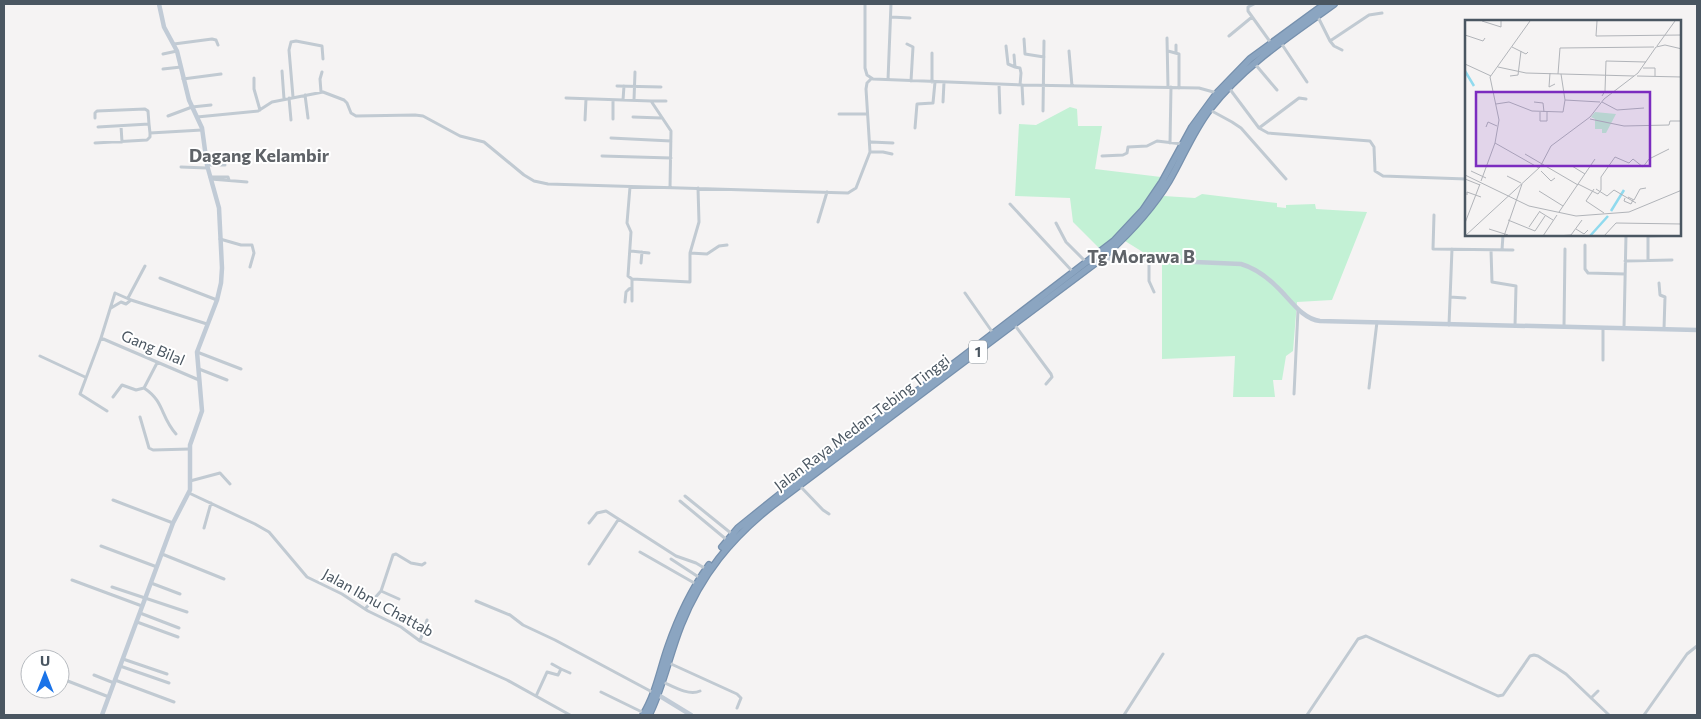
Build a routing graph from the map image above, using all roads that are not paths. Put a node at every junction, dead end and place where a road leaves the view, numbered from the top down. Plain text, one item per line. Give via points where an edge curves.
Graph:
1 (158, 4) edge
2 (864, 4) edge
3 (891, 4) edge
4 (1254, 4) edge
5 (1323, 4) edge
6 (1334, 4) edge
7 (1382, 13) dead end
8 (891, 16) junction
9 (1317, 16) junction
10 (1252, 17) junction
11 (910, 18) dead end
12 (1229, 36) dead end
13 (1167, 38) dead end
14 (1024, 39) dead end
15 (1044, 41) dead end
16 (1330, 41) junction
17 (1281, 42) junction
18 (174, 44) junction
19 (907, 44) dead end
20 (1176, 44) dead end
21 (1271, 44) junction
22 (218, 45) dead end
23 (1006, 46) dead end
24 (1342, 50) dead end
25 (177, 51) junction
26 (1069, 51) dead end
27 (1168, 51) junction
28 (1176, 52) junction
29 (932, 53) dead end
30 (163, 54) dead end
31 (1014, 55) dead end
32 (1044, 57) junction
33 (323, 59) dead end
34 (1254, 63) junction
35 (181, 67) junction
36 (1015, 67) junction
37 (163, 68) dead end
38 (282, 71) dead end
39 (322, 72) dead end
40 (635, 72) dead end
41 (221, 74) dead end
42 (254, 78) dead end
43 (183, 79) junction
44 (871, 79) junction
45 (888, 80) junction
46 (911, 81) junction
47 (933, 82) junction
48 (944, 82) junction
49 (1307, 82) dead end
50 (999, 84) junction
51 (1021, 85) junction
52 (1044, 85) junction
53 (1227, 85) junction
54 (617, 86) dead end
55 (624, 86) junction
56 (634, 86) junction
57 (1072, 86) junction
58 (661, 87) dead end
59 (1170, 88) junction
60 (1179, 88) junction
61 (1277, 90) dead end
62 (321, 92) junction
63 (1217, 92) junction
64 (305, 95) junction
65 (291, 97) junction
66 (566, 98) dead end
67 (284, 99) junction
68 (586, 99) junction
69 (1306, 99) dead end
70 (613, 100) junction
71 (623, 100) junction
72 (634, 100) junction
73 (651, 101) junction
74 (666, 101) dead end
75 (943, 102) dead end
76 (1024, 104) dead end
77 (211, 105) dead end
78 (192, 107) junction
79 (260, 110) junction
80 (1209, 110) junction
81 (1043, 111) dead end
82 (1000, 113) dead end
83 (840, 114) dead end
84 (867, 114) junction
85 (168, 116) dead end
86 (197, 117) junction
87 (633, 117) dead end
88 (94, 118) dead end
89 (308, 118) dead end
90 (662, 118) junction
91 (291, 120) dead end
92 (585, 120) dead end
93 (613, 120) dead end
94 (149, 124) junction
95 (121, 126) junction
96 (98, 127) dead end
97 (915, 128) dead end
98 (1259, 128) junction
99 (202, 130) junction
100 (150, 133) junction
101 (611, 138) dead end
102 (671, 141) junction
103 (122, 142) junction
104 (871, 142) junction
105 (95, 143) dead end
106 (893, 143) dead end
107 (1170, 143) junction
108 (1182, 144) junction
109 (870, 152) junction
110 (892, 154) dead end
111 (602, 156) dead end
112 (1102, 156) dead end
113 (671, 158) junction
114 (225, 165) dead end
115 (207, 166) junction
116 (181, 167) dead end
117 (210, 178) junction
118 (1286, 179) dead end
119 (1465, 179) edge
120 (247, 182) dead end
121 (630, 187) junction
122 (670, 188) junction
123 (698, 188) junction
124 (827, 192) junction
125 (1010, 204) dead end
126 (1434, 215) dead end
127 (818, 222) dead end
128 (1056, 223) dead end
129 (1503, 236) edge
130 (1626, 236) edge
131 (1648, 236) edge
132 (220, 239) junction
133 (727, 245) dead end
134 (1585, 245) dead end
135 (1452, 249) junction
136 (1565, 249) dead end
137 (1491, 250) junction
138 (1502, 250) junction
139 (1513, 250) dead end
140 (631, 251) junction
141 (642, 252) junction
142 (649, 253) dead end
143 (690, 253) junction
144 (1102, 258) junction
145 (1648, 260) junction
146 (1672, 260) dead end
147 (1149, 261) junction
148 (1625, 261) junction
149 (1087, 262) junction
150 (641, 263) dead end
151 (145, 266) dead end
152 (250, 267) dead end
153 (1074, 272) junction
154 (1625, 274) junction
155 (160, 278) dead end
156 (632, 279) junction
157 (1659, 283) dead end
158 (632, 288) junction
159 (1154, 292) dead end
160 (965, 293) dead end
161 (1450, 297) junction
162 (1465, 298) dead end
163 (129, 299) junction
164 (217, 300) junction
165 (632, 301) dead end
166 (625, 302) dead end
167 (110, 308) junction
168 (1298, 309) junction
169 (1377, 322) junction
170 (207, 324) junction
171 (1014, 324) junction
172 (1449, 325) junction
173 (1515, 326) junction
174 (1564, 327) junction
175 (1603, 328) junction
176 (1624, 328) junction
177 (1664, 330) junction
178 (1697, 330) edge
179 (994, 334) junction
180 (101, 338) junction
181 (197, 352) junction
182 (40, 356) dead end
183 (1603, 360) dead end
184 (157, 363) junction
185 (198, 369) junction
186 (241, 369) dead end
187 (85, 376) junction
188 (199, 380) junction
189 (227, 380) dead end
190 (1046, 384) dead end
191 (144, 388) junction
192 (1369, 388) dead end
193 (1294, 394) dead end
194 (113, 397) dead end
195 (107, 411) dead end
196 (140, 417) dead end
197 (176, 434) dead end
198 (190, 450) junction
199 (190, 481) junction
200 (230, 484) dead end
201 (799, 485) junction
202 (189, 493) junction
203 (686, 496) dead end
204 (113, 500) dead end
205 (680, 501) dead end
206 (212, 503) junction
207 (829, 514) dead end
208 (618, 520) junction
209 (174, 523) junction
210 (589, 523) dead end
211 (204, 528) dead end
212 (732, 534) junction
213 (727, 540) junction
214 (101, 546) dead end
215 (640, 552) dead end
216 (162, 554) junction
217 (671, 559) dead end
218 (425, 563) dead end
219 (589, 564) dead end
220 (157, 567) junction
221 (706, 569) junction
222 (700, 578) junction
223 (224, 579) dead end
224 (72, 580) dead end
225 (151, 583) junction
226 (696, 584) junction
227 (112, 587) dead end
228 (381, 591) junction
229 (180, 594) dead end
230 (146, 598) junction
231 (399, 599) dead end
232 (476, 601) dead end
233 (142, 606) junction
234 (365, 609) junction
235 (187, 612) dead end
236 (140, 613) junction
237 (427, 620) dead end
238 (136, 622) junction
239 (179, 628) dead end
240 (422, 634) junction
241 (178, 637) dead end
242 (414, 637) junction
243 (420, 641) junction
244 (1697, 646) edge
245 (1164, 654) dead end
246 (123, 659) junction
247 (668, 662) junction
248 (552, 664) dead end
249 (120, 666) junction
250 (561, 669) junction
251 (570, 673) dead end
252 (167, 674) dead end
253 (94, 675) dead end
254 (70, 682) edge
255 (114, 682) junction
256 (662, 682) junction
257 (169, 683) dead end
258 (700, 691) dead end
259 (1598, 691) dead end
260 (601, 692) dead end
261 (656, 694) junction
262 (536, 696) junction
263 (109, 697) junction
264 (1591, 698) junction
265 (174, 702) dead end
266 (736, 708) dead end
267 (102, 715) edge
268 (570, 715) edge
269 (645, 715) edge
270 (691, 715) edge
271 (1124, 715) edge
272 (1307, 715) edge
273 (1609, 715) edge
274 (1644, 715) edge

1 - 18 street via 164,26
2 - 44 street via 865,68
3 - 8 street
4 - 10 street via 1248,9
5 - 21 highway, Jalan Raya Medan-Tebing Tinggi / 1
6 - 9 highway, Jalan Raya Medan-Tebing Tinggi / 1
7 - 16 street via 1369,15
8 - 11 street
8 - 45 street
9 - 16 street
9 - 17 highway, Jalan Raya Medan-Tebing Tinggi / 1
10 - 12 street
10 - 21 street
13 - 27 street
14 - 32 street via 1025,54
15 - 32 street
16 - 24 street
17 - 34 highway, Jalan Raya Medan-Tebing Tinggi / 1
17 - 49 street
18 - 22 street via 212,39
18 - 25 street
19 - 46 street via 913,46
20 - 28 street
21 - 53 highway, Jalan Raya Medan-Tebing Tinggi / 1 via 1250,60
23 - 36 street via 1008,64
25 - 30 street
25 - 35 street
26 - 57 street
27 - 28 street
27 - 59 street
28 - 60 street via 1179,54
29 - 47 street
31 - 36 street
32 - 52 street
33 - 65 street via 322,46 291,42
34 - 53 highway, Jalan Raya Medan-Tebing Tinggi / 1
34 - 61 street
35 - 37 street
35 - 43 street
36 - 51 street via 1021,71
38 - 67 street
39 - 62 street
40 - 56 street
41 - 43 street
42 - 79 street
43 - 78 street
44 - 45 street
44 - 84 street via 866,86
45 - 46 street
46 - 47 street
47 - 48 street
47 - 97 street via 933,103 917,104
48 - 50 street
48 - 75 street
50 - 51 street
50 - 82 street
51 - 52 street
51 - 76 street
52 - 57 street
52 - 81 street
53 - 63 highway, Jalan Raya Medan-Tebing Tinggi / 1
53 - 80 highway, Jalan Raya Medan-Tebing Tinggi / 1
53 - 98 street
54 - 55 street
55 - 56 street
55 - 71 street
56 - 58 street
56 - 72 street
57 - 59 street
59 - 60 street
59 - 107 street
60 - 63 street
62 - 64 street
62 - 121 street via 344,100 356,116 424,116 460,136 484,142 534,181 556,185
63 - 108 highway, Jalan Raya Medan-Tebing Tinggi / 1
64 - 65 street
64 - 89 street
65 - 67 street
65 - 91 street
66 - 68 street
67 - 79 street
68 - 70 street
68 - 92 street
69 - 98 street via 1299,98
70 - 71 street
70 - 93 street
71 - 72 street
72 - 73 street
73 - 74 street
73 - 90 street
77 - 78 street
78 - 85 street
78 - 86 street
79 - 86 street
80 - 118 street via 1240,128
80 - 144 highway, Jalan Raya Medan-Tebing Tinggi / 1 via 1151,209
83 - 84 street
84 - 104 street
86 - 99 street
87 - 90 street
88 - 94 street via 98,111 145,109
90 - 102 street via 670,128
94 - 95 street
94 - 100 street
95 - 96 street
95 - 103 street
98 - 119 street via 1271,134 1370,141 1374,147 1374,171 1383,176
99 - 100 street
99 - 115 street
100 - 103 street via 148,140
101 - 102 street
102 - 113 street
103 - 105 street
104 - 106 street
104 - 109 street
107 - 108 street
107 - 112 street via 1156,141 1148,146 1128,148 1123,155
108 - 149 highway, Jalan Raya Medan-Tebing Tinggi / 1 via 1143,210 1114,241
109 - 110 street
109 - 124 street via 853,191
111 - 113 street
113 - 122 street
114 - 115 street
115 - 116 street
115 - 117 street
117 - 120 street
117 - 132 street via 219,208
121 - 122 street
121 - 140 street via 627,223 631,232
122 - 123 street
123 - 124 street
123 - 143 street via 698,231
124 - 127 street
125 - 153 street
126 - 135 street via 1433,249
128 - 149 street via 1066,242
129 - 138 street
130 - 148 street
131 - 145 street
132 - 152 street via 252,245 254,253
132 - 164 street via 222,275
133 - 143 street via 709,253
134 - 154 street via 1585,269 1588,273
135 - 137 street
135 - 161 street
136 - 174 street
137 - 138 street
137 - 173 street via 1492,282 1516,286
138 - 139 street
140 - 141 street
140 - 156 street via 628,275
141 - 142 street
141 - 150 street
143 - 156 street via 690,282
144 - 147 street
144 - 171 highway, Jalan Raya Medan-Tebing Tinggi / 1
145 - 146 street
145 - 148 street
147 - 159 street via 1149,281
147 - 168 street via 1241,264 1272,282
148 - 154 street
149 - 153 highway, Jalan Raya Medan-Tebing Tinggi / 1
151 - 163 street
153 - 179 highway, Jalan Raya Medan-Tebing Tinggi / 1
154 - 176 street
155 - 164 street
156 - 158 street
157 - 177 street via 1660,295 1664,297
158 - 165 street
158 - 166 street via 626,292
160 - 179 street
161 - 162 street
161 - 172 street
163 - 167 street via 126,304 121,302
163 - 167 street via 115,292
163 - 170 street
164 - 170 street
167 - 180 street
168 - 169 street via 1316,321
168 - 193 street
169 - 172 street
169 - 192 street
170 - 181 street
171 - 190 street via 1051,374
171 - 201 highway, Jalan Raya Medan-Tebing Tinggi / 1
172 - 173 street
173 - 174 street
174 - 175 street
175 - 176 street
175 - 183 street
176 - 177 street
177 - 178 street
179 - 212 highway, Jalan Raya Medan-Tebing Tinggi / 1 via 784,491
180 - 184 street, Gang Bilal
180 - 187 street, Gang Bilal
181 - 185 street
181 - 186 street
182 - 187 street
184 - 188 street, Gang Bilal
184 - 191 street
185 - 188 street
185 - 189 street
187 - 195 street, Gang Bilal via 80,395
188 - 198 street via 202,411
191 - 194 street via 136,390 122,385
191 - 197 street via 154,394 168,425
196 - 198 street via 151,449
198 - 199 street
199 - 200 street via 220,473
199 - 202 street
201 - 207 street
201 - 247 highway, Jalan Raya Medan-Tebing Tinggi / 1 via 752,521 724,549 685,617
202 - 206 street, Jalan Ibnu Chattab
202 - 209 street
203 - 212 street
204 - 209 street
205 - 213 street
206 - 211 street
206 - 234 street, Jalan Ibnu Chattab via 265,529 307,577
208 - 210 street via 602,511
208 - 219 street
208 - 221 street via 676,556
209 - 216 street
212 - 213 highway, Jalan Raya Medan-Tebing Tinggi / 1
213 - 221 highway, Jalan Raya Medan-Tebing Tinggi / 1
214 - 220 street
215 - 226 street
216 - 220 street
216 - 223 street
217 - 222 street
218 - 228 street via 418,564 394,554
220 - 225 street
221 - 222 highway, Jalan Raya Medan-Tebing Tinggi / 1
222 - 226 highway, Jalan Raya Medan-Tebing Tinggi / 1
224 - 233 street
225 - 229 street
225 - 230 street
226 - 261 highway, Jalan Raya Medan-Tebing Tinggi / 1 via 676,625
227 - 230 street
228 - 231 street
228 - 234 street
230 - 233 street
230 - 235 street
232 - 261 street via 510,615 523,625
233 - 236 street
234 - 242 street, Jalan Ibnu Chattab
236 - 238 street
236 - 239 street
237 - 240 street
238 - 241 street
238 - 246 street
240 - 242 street
240 - 243 street
242 - 243 street, Jalan Ibnu Chattab
243 - 262 street, Jalan Ibnu Chattab via 481,667
244 - 274 street via 1687,654
245 - 271 street
246 - 249 street
246 - 252 street
247 - 256 highway, Jalan Raya Medan-Tebing Tinggi / 1
247 - 266 street via 737,694 741,701
248 - 250 street
249 - 255 street
249 - 257 street
250 - 251 street
250 - 262 street via 558,675 548,672
253 - 255 street
254 - 263 street
255 - 263 street
255 - 265 street
256 - 258 street via 687,692
256 - 261 highway, Jalan Raya Medan-Tebing Tinggi / 1
259 - 264 street
260 - 269 street
261 - 269 highway, Jalan Raya Medan-Tebing Tinggi / 1
261 - 270 street
262 - 268 street, Jalan Ibnu Chattab
263 - 267 street
264 - 272 street via 1566,674 1534,655 1530,656 1503,695 1498,696 1363,636
264 - 273 street

